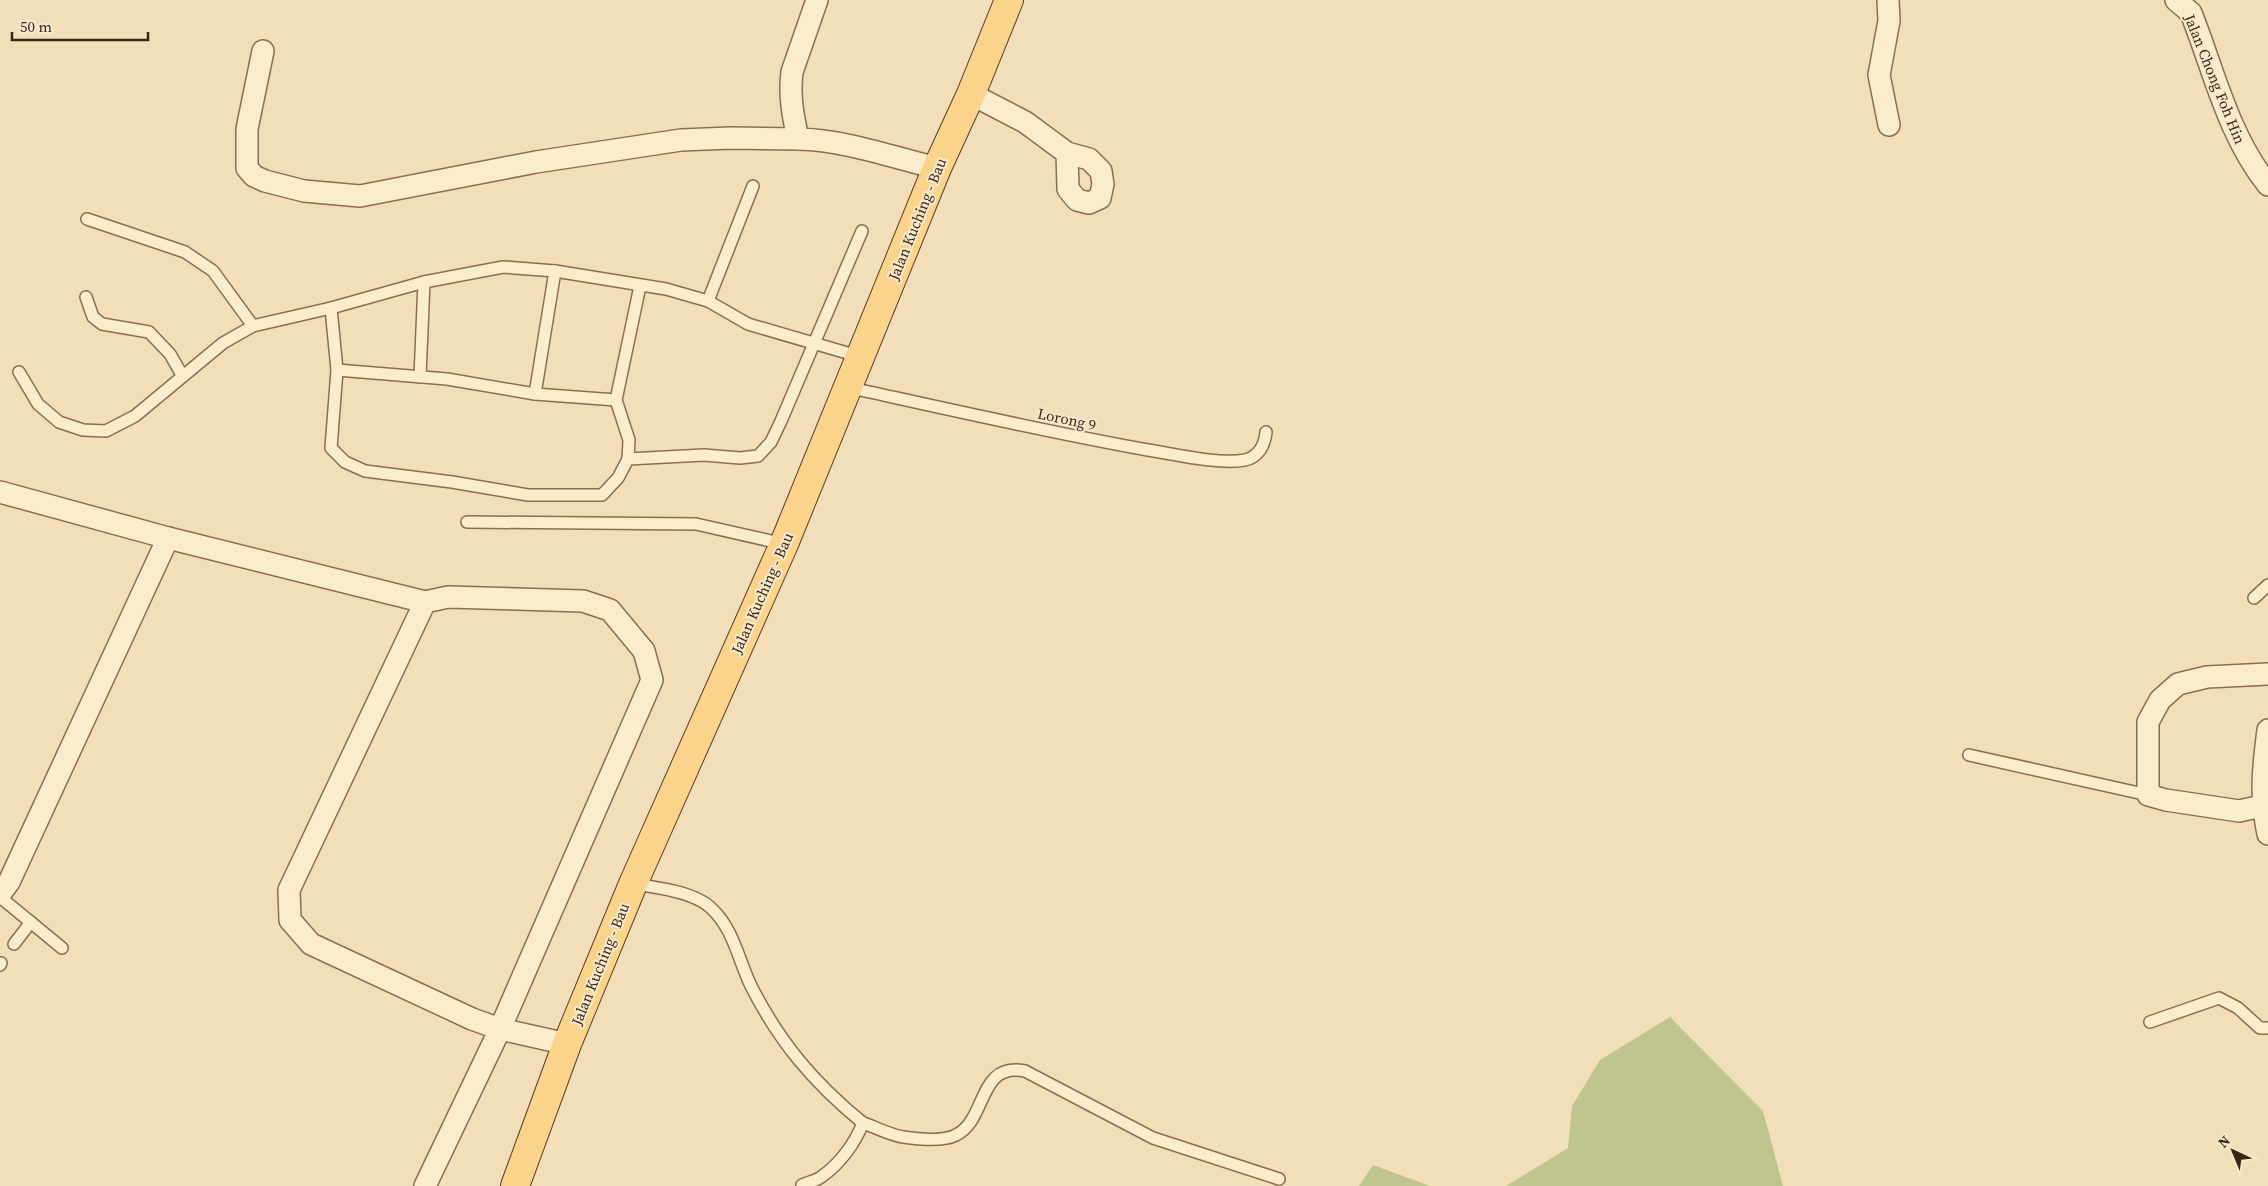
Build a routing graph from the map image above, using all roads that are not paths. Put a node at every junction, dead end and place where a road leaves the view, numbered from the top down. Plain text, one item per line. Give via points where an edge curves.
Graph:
1 (817, 0) edge
2 (1009, 0) edge
3 (1888, 0) edge
4 (2176, 0) edge
5 (263, 52) dead end
6 (971, 94) junction
7 (1889, 125) dead end
8 (798, 139) junction
9 (1067, 153) dead end
10 (937, 168) junction
11 (2268, 185) edge
12 (753, 186) dead end
13 (87, 219) dead end
14 (862, 231) dead end
15 (555, 271) junction
16 (424, 282) junction
17 (640, 286) junction
18 (86, 297) dead end
19 (708, 301) junction
20 (331, 308) junction
21 (253, 326) junction
22 (815, 342) junction
23 (861, 357) junction
24 (337, 370) junction
25 (19, 372) dead end
26 (182, 375) junction
27 (420, 377) junction
28 (847, 387) junction
29 (535, 394) junction
30 (616, 400) junction
31 (1266, 432) dead end
32 (628, 459) junction
33 (0, 492) edge
34 (467, 522) dead end
35 (168, 538) junction
36 (784, 544) junction
37 (2268, 585) edge
38 (2254, 598) dead end
39 (425, 602) junction
40 (2268, 674) edge
41 (2268, 730) edge
42 (1969, 755) dead end
43 (2148, 795) junction
44 (2262, 806) junction
45 (2268, 834) edge
46 (633, 884) junction
47 (0, 895) edge
48 (31, 922) junction
49 (14, 944) dead end
50 (62, 948) dead end
51 (2150, 1022) dead end
52 (2268, 1028) edge
53 (500, 1029) junction
54 (567, 1044) junction
55 (863, 1123) junction
56 (1279, 1178) dead end
57 (802, 1185) dead end
58 (425, 1186) edge
59 (515, 1186) edge

1 - 8 street via 790,84 790,102
2 - 6 main road, Jalan Kuching - Bau
3 - 7 street via 1889,21 1880,74
4 - 11 street, Jalan Chong Foh Hin via 2191,13 2232,125 2244,151
5 - 8 street via 246,129 247,168 265,181 304,191 360,196 536,162 681,140
6 - 9 street via 1025,122
6 - 10 main road, Jalan Kuching - Bau
8 - 10 street via 817,139
10 - 23 main road, Jalan Kuching - Bau
12 - 19 lane
13 - 21 lane via 185,252 213,271
14 - 22 lane
15 - 16 lane via 503,267
15 - 17 lane
15 - 29 lane
16 - 20 lane
16 - 27 lane
17 - 19 lane via 666,289
17 - 30 lane
18 - 26 lane via 93,317 102,324 149,332 170,354
19 - 22 lane via 748,324
20 - 21 lane
20 - 24 lane
21 - 26 lane via 223,342
22 - 23 lane
22 - 32 lane via 771,442 758,456
23 - 28 main road, Jalan Kuching - Bau
24 - 27 lane
24 - 32 lane via 331,448 345,462 365,471 528,495 602,495 618,478
25 - 26 lane via 38,404 59,422 83,430 106,431 135,416
27 - 29 lane
28 - 31 lane, Lorong 9 via 1086,439 1196,458 1246,460 1265,444
28 - 36 main road, Jalan Kuching - Bau
29 - 30 lane
30 - 32 lane via 629,440
33 - 35 street
34 - 36 lane via 696,524
35 - 39 street
35 - 47 street via 9,882
36 - 46 main road, Jalan Kuching - Bau
37 - 38 lane
39 - 53 street via 289,890 290,920 311,944
39 - 53 street via 448,597 582,600 610,610 644,652 652,680
40 - 43 street via 2207,677 2178,684 2160,700 2148,722
41 - 44 street
42 - 43 lane
43 - 44 street via 2239,812
44 - 45 street
46 - 54 main road, Jalan Kuching - Bau
46 - 55 lane via 688,896 711,907 730,931 751,985 779,1036 830,1096
47 - 48 lane
48 - 49 lane
48 - 50 lane
51 - 52 lane via 2219,998 2238,1008 2260,1028
53 - 54 street
53 - 58 street
54 - 59 main road, Jalan Kuching - Bau
55 - 56 lane via 902,1137 956,1136 967,1127 993,1078 1012,1068 1026,1071 1154,1138
55 - 57 lane via 856,1140 839,1160 821,1177

